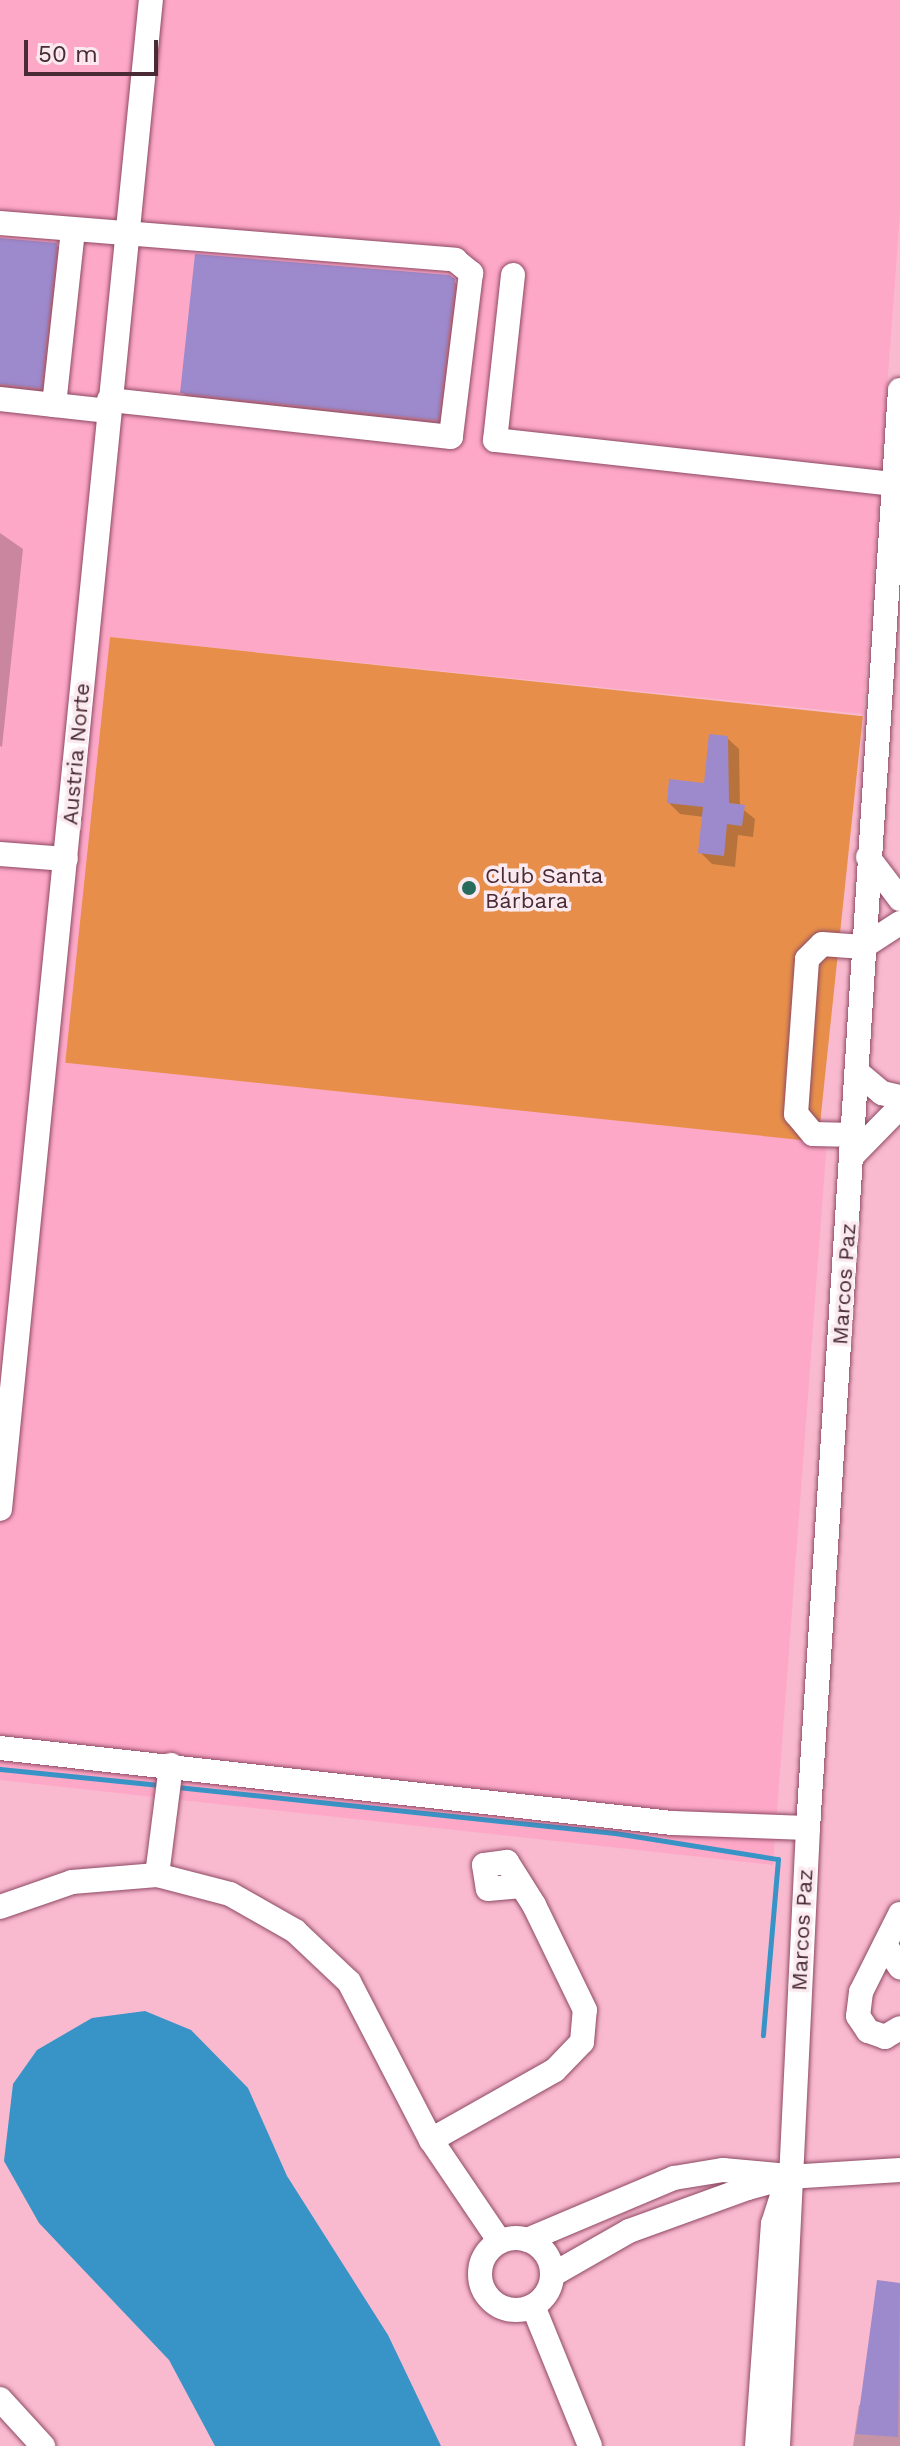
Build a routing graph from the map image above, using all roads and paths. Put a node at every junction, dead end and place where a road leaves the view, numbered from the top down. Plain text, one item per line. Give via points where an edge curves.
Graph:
1 (151, 0) edge
2 (0, 223) edge
3 (73, 230) junction
4 (126, 233) junction
5 (513, 275) dead end
6 (900, 390) edge
7 (0, 399) edge
8 (54, 405) junction
9 (108, 405) junction
10 (894, 484) junction
11 (891, 677) edge
12 (0, 854) edge
13 (868, 857) junction
14 (66, 859) junction
15 (900, 899) edge
16 (900, 923) edge
17 (863, 947) junction
18 (857, 1072) junction
19 (900, 1097) edge
20 (900, 1107) edge
21 (853, 1145) junction
22 (12, 1281) edge
23 (2, 1464) edge
24 (0, 1509) edge
25 (0, 1748) edge
26 (169, 1779) junction
27 (808, 1828) junction
28 (157, 1875) junction
29 (522, 1886) dead end
30 (0, 1907) edge
31 (900, 1914) edge
32 (885, 1945) junction
33 (900, 1967) edge
34 (900, 2028) edge
35 (431, 2140) junction
36 (900, 2170) edge
37 (788, 2177) junction
38 (527, 2240) junction
39 (500, 2242) junction
40 (552, 2275) junction
41 (533, 2306) junction
42 (0, 2399) edge
43 (43, 2446) edge
44 (590, 2446) edge
45 (757, 2446) edge
46 (778, 2446) edge

1 - 4 street, Austria Norte
2 - 3 street
3 - 4 street
3 - 8 street
4 - 9 street, Austria Norte
4 - 9 street via 464,264 471,273 456,430 443,439
5 - 10 street via 495,440
6 - 10 street, Marcos Paz
7 - 8 street
8 - 9 street
9 - 14 street, Austria Norte
10 - 11 street, Marcos Paz
11 - 13 street, Marcos Paz
12 - 14 street
13 - 15 street
13 - 17 street, Marcos Paz
14 - 22 street, Austria Norte
16 - 17 street
17 - 18 street, Marcos Paz
17 - 21 street via 822,944 807,959 796,1114 813,1134
18 - 19 street via 882,1093
18 - 21 street, Marcos Paz
20 - 21 street
21 - 27 street, Marcos Paz
22 - 23 street, Austria Norte
23 - 24 street, Austria Norte
25 - 26 street
26 - 27 street via 672,1823
26 - 28 street
27 - 37 street, Marcos Paz
28 - 30 street via 72,1882
28 - 35 street via 230,1894 326,1957 349,1982
29 - 35 street via 585,2010 582,2042 555,2070
31 - 32 street
32 - 33 street
32 - 34 street via 861,1992 858,2016 868,2031 885,2037
35 - 39 street
36 - 37 street
37 - 38 street via 707,2171
37 - 40 street via 629,2231
37 - 45 street via 773,2224
37 - 46 street via 794,2214
38 - 39 street
38 - 40 street via 545,2253
39 - 41 street via 480,2269 484,2291 500,2307
40 - 41 street
41 - 44 street
42 - 43 street

